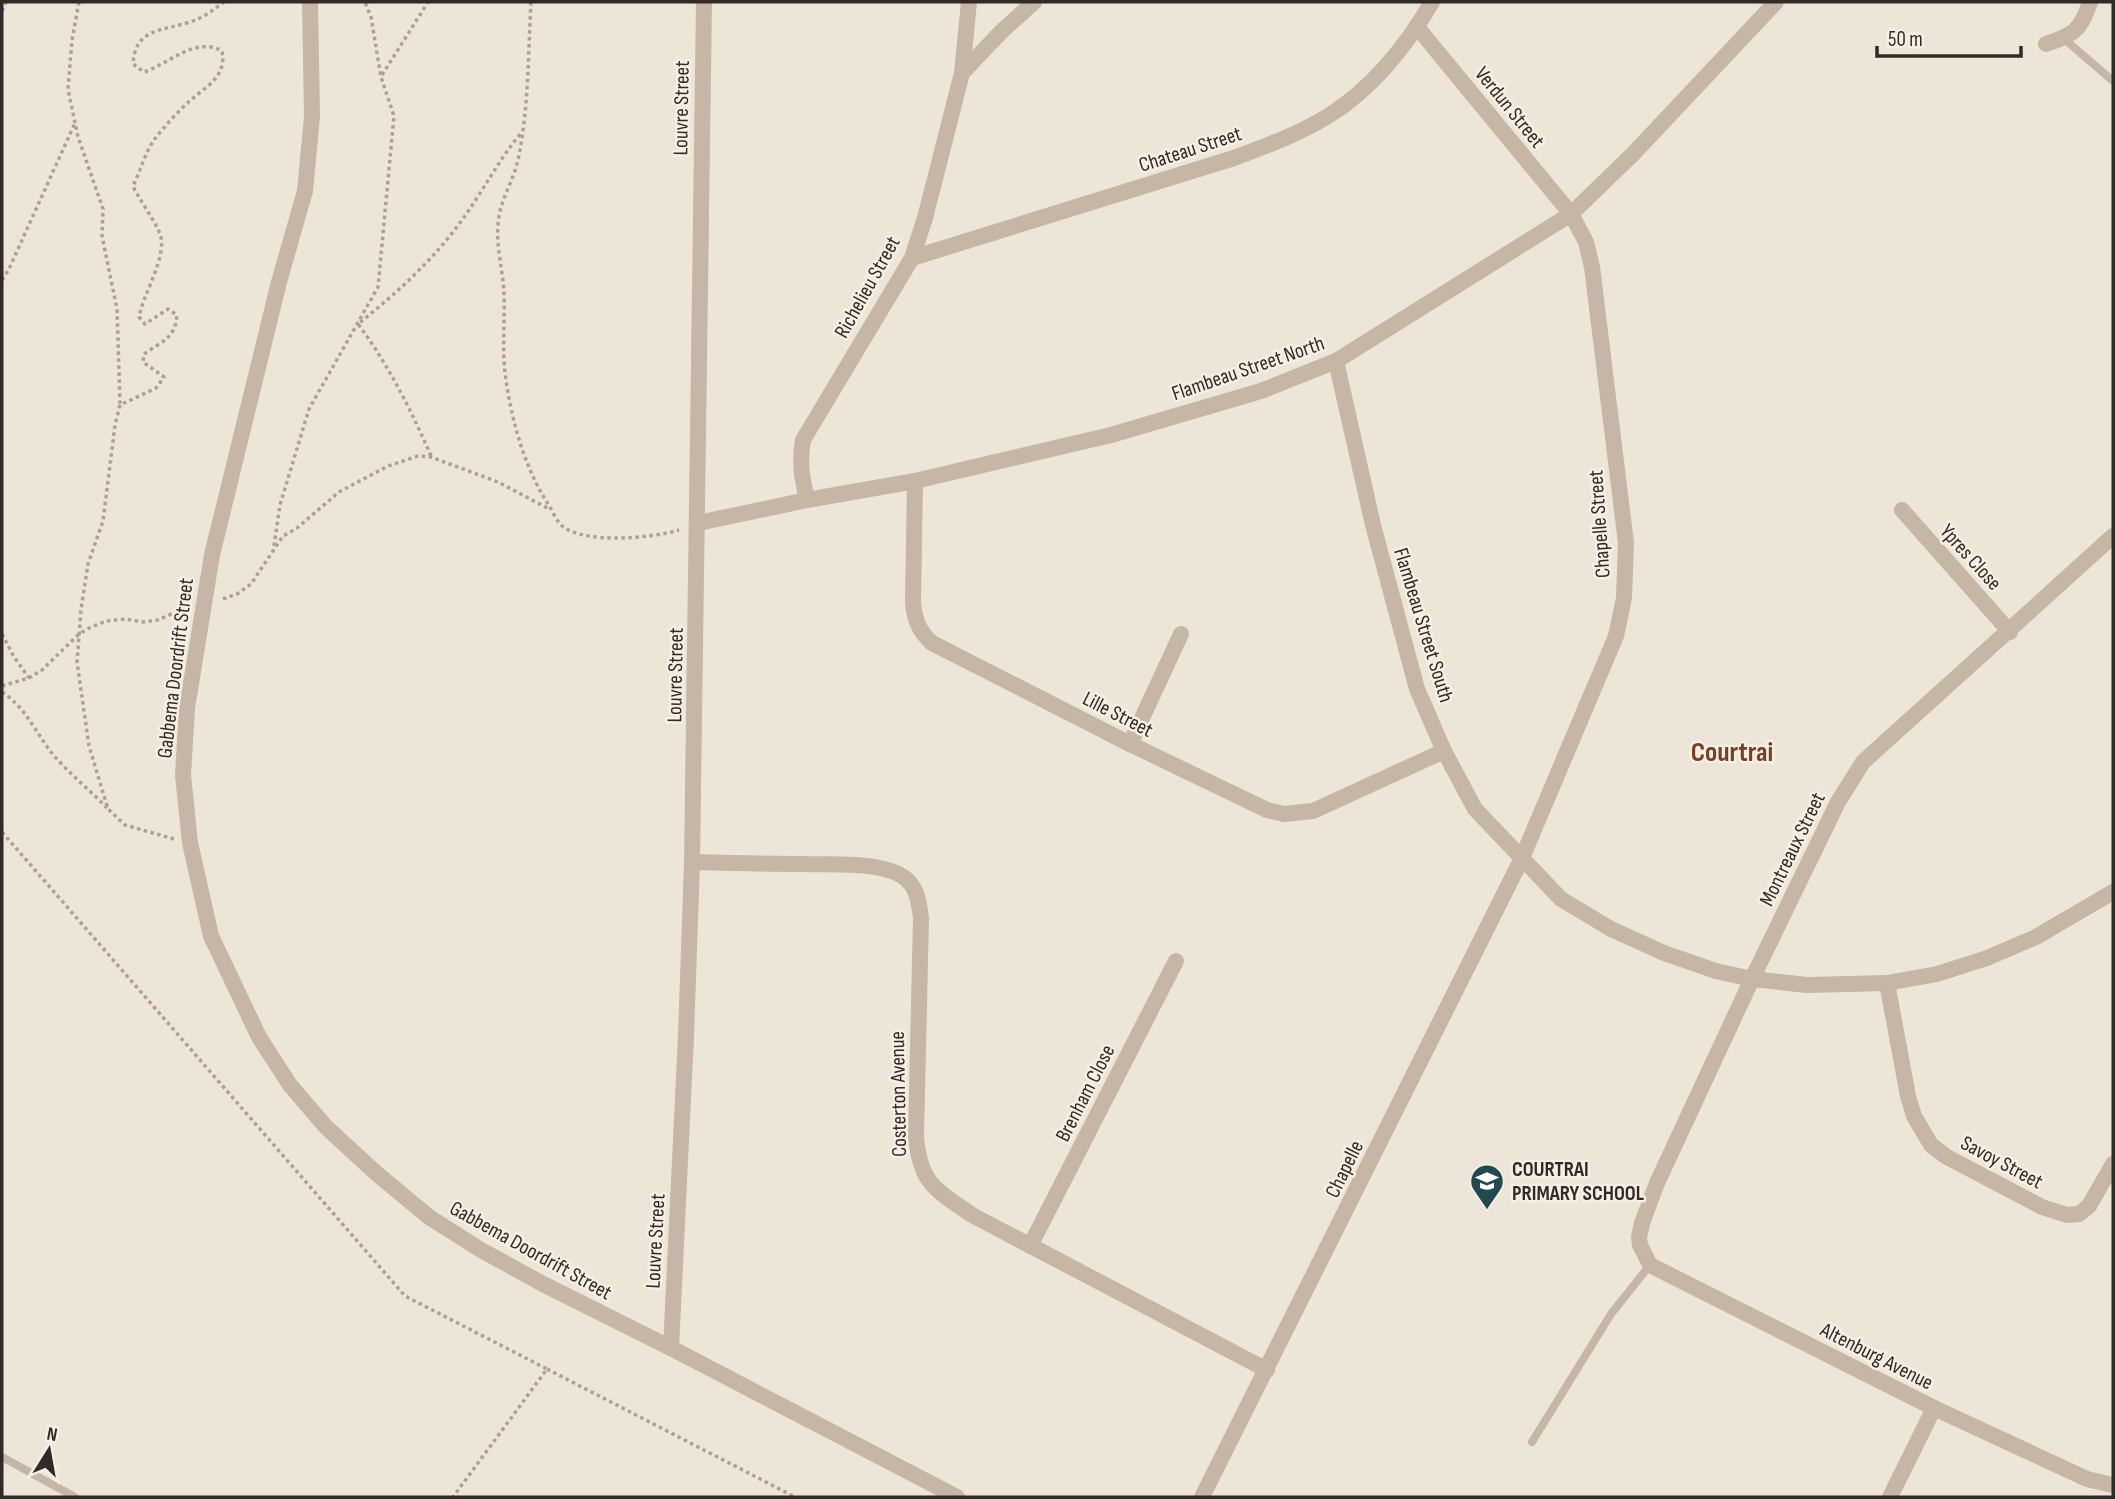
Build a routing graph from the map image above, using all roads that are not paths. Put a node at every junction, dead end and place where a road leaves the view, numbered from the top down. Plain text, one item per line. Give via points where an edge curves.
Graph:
1 (310, 2) edge
2 (704, 2) edge
3 (969, 2) edge
4 (1034, 2) edge
5 (1432, 2) edge
6 (2090, 2) edge
7 (1768, 5) edge
8 (1418, 27) junction
9 (2063, 38) junction
10 (2046, 44) dead end
11 (962, 73) junction
12 (2113, 81) edge
13 (1571, 214) junction
14 (912, 258) junction
15 (1336, 361) junction
16 (915, 481) junction
17 (807, 500) junction
18 (1902, 510) dead end
19 (698, 523) junction
20 (2113, 536) edge
21 (2010, 632) junction
22 (1181, 634) dead end
23 (1130, 744) junction
24 (1444, 751) junction
25 (1522, 858) junction
26 (692, 862) junction
27 (2110, 900) edge
28 (1176, 961) dead end
29 (1752, 979) junction
30 (1887, 983) junction
31 (2113, 1164) edge
32 (1030, 1246) junction
33 (1650, 1265) junction
34 (671, 1348) junction
35 (1267, 1370) junction
36 (1934, 1408) junction
37 (1532, 1442) dead end
38 (2, 1457) edge
39 (2113, 1485) edge
40 (75, 1497) edge
41 (957, 1497) edge
42 (1202, 1497) edge
43 (1890, 1497) edge

1 - 34 street, Gabbema Doordrift Street via 312,116 305,191 218,529 186,722 183,775 190,843 211,936 259,1037 290,1085 326,1127 376,1173 429,1217 481,1251
2 - 19 street, Louvre Street
3 - 11 street, Richelieu Street
4 - 11 street
5 - 8 street, Chateau Street
6 - 9 street via 2076,31
7 - 13 street, Flambeau Street North via 1633,154
8 - 13 street, Verdun Street
8 - 14 street, Chateau Street via 1363,89 1328,116 1282,139
9 - 10 street
9 - 12 lane
11 - 14 street, Richelieu Street
13 - 15 street, Flambeau Street North
13 - 25 street, Chapelle Street via 1586,242 1591,267 1626,543 1624,598 1616,636
14 - 17 street, Richelieu Street via 803,440 800,471
15 - 16 street, Flambeau Street North via 1261,391 1111,435
15 - 24 street, Flambeau Street South via 1407,654
16 - 17 street, Flambeau Street North
16 - 23 street, Lille Street via 913,603 923,635
17 - 19 street, Flambeau Street North
18 - 21 street, Ypres Close
19 - 26 street, Louvre Street
20 - 21 street, Montreaux Street
21 - 29 street, Montreaux Street via 1863,762 1838,802
22 - 23 street
23 - 24 street, Lille Street via 1267,810 1296,814 1313,811
24 - 25 street, Flambeau Street South via 1475,809
25 - 29 street, Flambeau Street South via 1561,899 1611,929 1676,957
25 - 35 street, Chapelle
26 - 32 street, Costerton Avenue via 868,867 902,876 912,885 921,918 916,1136 922,1171 944,1195
26 - 34 street, Louvre Street
27 - 30 street, Flambeau Street South via 1987,958
28 - 32 street, Brenham Close
29 - 30 street, Flambeau Street South via 1807,985
29 - 33 street, Montreaux Street via 1642,1223 1640,1245
30 - 31 street, Savoy Street via 1908,1096 1931,1145 2042,1207 2067,1215 2079,1214 2089,1206
32 - 35 street, Costerton Avenue
33 - 36 street, Altenburg Avenue
33 - 37 lane via 1611,1314
34 - 41 street, Gabbema Doordrift Street
35 - 42 street, Chapelle
36 - 39 street, Altenburg Avenue via 2087,1479
36 - 43 street
38 - 40 lane

